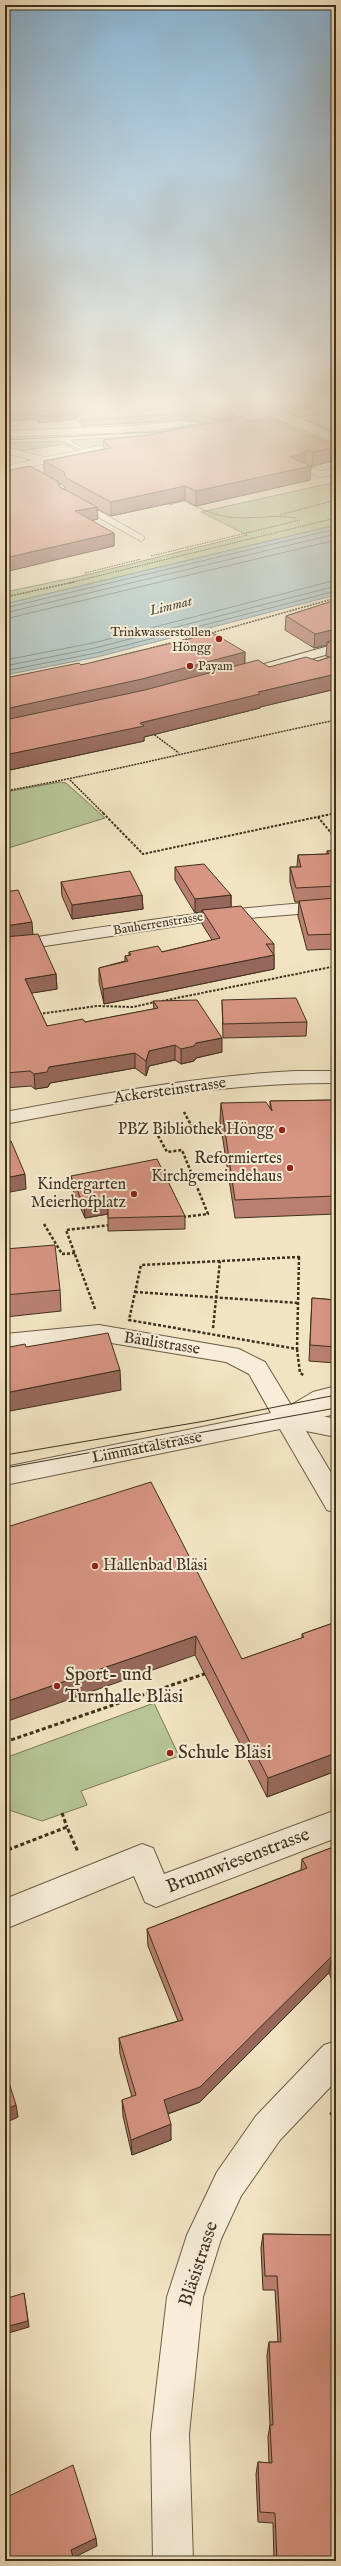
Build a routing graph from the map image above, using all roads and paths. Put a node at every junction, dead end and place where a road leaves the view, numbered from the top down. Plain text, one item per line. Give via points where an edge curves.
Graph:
1 (108, 520) edge
2 (300, 520) dead end
3 (329, 520) edge
4 (141, 538) dead end
5 (85, 573) dead end
6 (5, 597) edge
7 (336, 598) edge
8 (336, 648) edge
9 (90, 664) edge
10 (226, 678) edge
11 (336, 720) edge
12 (147, 728) edge
13 (179, 753) junction
14 (70, 780) junction
15 (5, 791) edge
16 (336, 813) edge
17 (318, 817) junction
18 (336, 839) edge
19 (336, 906) edge
20 (5, 947) edge
21 (336, 966) edge
22 (36, 1014) edge
23 (336, 1077) edge
24 (182, 1108) dead end
25 (5, 1118) edge
26 (176, 1217) edge
27 (44, 1224) dead end
28 (113, 1225) edge
29 (76, 1253) junction
30 (220, 1261) junction
31 (135, 1292) junction
32 (218, 1298) junction
33 (299, 1303) junction
34 (99, 1333) junction
35 (212, 1334) junction
36 (5, 1342) edge
37 (336, 1395) edge
38 (336, 1408) edge
39 (288, 1418) junction
40 (336, 1428) edge
41 (5, 1476) edge
42 (336, 1503) edge
43 (212, 1671) edge
44 (5, 1742) edge
45 (62, 1813) dead end
46 (336, 1824) edge
47 (67, 1827) junction
48 (5, 1835) edge
49 (90, 1880) junction
50 (5, 1914) edge
51 (336, 2057) edge
52 (173, 2561) edge

1 - 4 lane
2 - 5 path
3 - 6 path
7 - 9 path
8 - 10 street via 298,663
11 - 13 path
12 - 13 path
13 - 14 path
14 - 15 path
14 - 17 path via 143,854
16 - 17 path
17 - 18 path
19 - 20 street, Bauherrenstrasse via 205,916
21 - 22 path via 133,1007 97,1006
23 - 25 street, Ackersteinstrasse via 250,1080 174,1089
24 - 26 path via 191,1125 156,1132 167,1152 182,1150 208,1214
27 - 29 path via 62,1254
28 - 29 path via 66,1230
29 - 34 path via 96,1313
30 - 31 path via 141,1265
30 - 32 path
30 - 33 path via 299,1258
31 - 32 path
31 - 35 path via 129,1320
32 - 33 path
32 - 35 path
33 - 35 path via 297,1349
34 - 36 street, Bäulistrasse
34 - 39 street, Bäulistrasse via 231,1355 257,1368
37 - 39 street, Limmattalstrasse via 321,1398
38 - 39 lane
39 - 40 street, Limmattalstrasse
39 - 41 street, Limmattalstrasse
39 - 42 street
43 - 44 path
45 - 47 path
46 - 49 street, Brunnwiesenstrasse via 156,1892 142,1858
47 - 48 path via 10,1849
47 - 49 path
49 - 50 street, Brunnwiesenstrasse
51 - 52 street, Bläsistrasse via 268,2128 229,2184 205,2235 185,2297 170,2434

